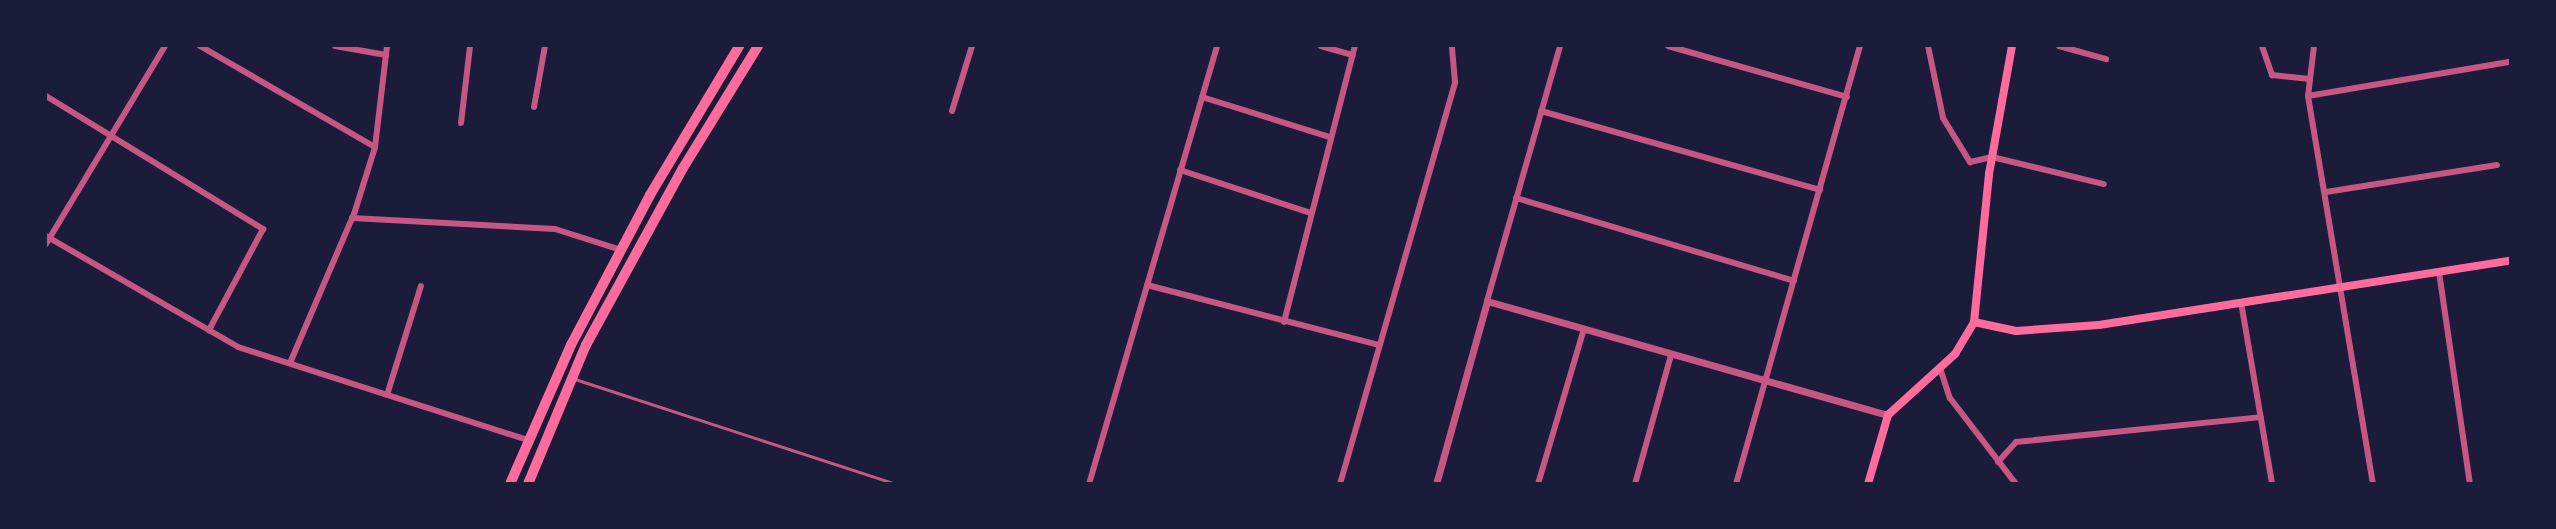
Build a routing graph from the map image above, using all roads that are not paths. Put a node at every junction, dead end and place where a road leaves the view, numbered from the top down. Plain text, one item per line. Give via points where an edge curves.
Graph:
1 (165, 46) edge
2 (200, 46) edge
3 (335, 46) edge
4 (387, 46) edge
5 (470, 46) edge
6 (545, 46) edge
7 (739, 46) edge
8 (758, 46) edge
9 (972, 46) edge
10 (1217, 46) edge
11 (1321, 46) edge
12 (1355, 46) edge
13 (1452, 46) edge
14 (1560, 46) edge
15 (1668, 46) edge
16 (1860, 46) edge
17 (1928, 46) edge
18 (2012, 46) edge
19 (2059, 46) edge
20 (2262, 46) edge
21 (2314, 46) edge
22 (386, 55) junction
23 (1353, 55) junction
24 (2106, 59) dead end
25 (2511, 62) edge
26 (2310, 79) junction
27 (46, 96) edge
28 (2308, 96) junction
29 (1202, 97) junction
30 (1847, 97) junction
31 (534, 107) dead end
32 (952, 111) dead end
33 (1541, 111) junction
34 (461, 122) dead end
35 (111, 135) junction
36 (1330, 137) junction
37 (375, 147) junction
38 (1992, 157) junction
39 (2497, 165) dead end
40 (1180, 170) junction
41 (2104, 184) dead end
42 (1820, 190) junction
43 (2326, 192) junction
44 (1516, 198) junction
45 (1311, 213) junction
46 (352, 218) junction
47 (47, 239) edge
48 (621, 250) junction
49 (2511, 261) edge
50 (2439, 272) junction
51 (1794, 281) junction
52 (1147, 285) junction
53 (421, 286) dead end
54 (2343, 287) junction
55 (1487, 301) junction
56 (2241, 302) junction
57 (1284, 322) junction
58 (1974, 322) junction
59 (1584, 329) junction
60 (209, 330) junction
61 (1379, 345) junction
62 (1671, 355) junction
63 (290, 363) junction
64 (1940, 368) junction
65 (572, 377) junction
66 (1765, 383) junction
67 (387, 394) junction
68 (1888, 415) junction
69 (2260, 417) junction
70 (527, 440) junction
71 (1998, 461) junction
72 (510, 484) edge
73 (528, 484) edge
74 (896, 484) edge
75 (1089, 484) edge
76 (1340, 484) edge
77 (1436, 484) edge
78 (1538, 484) edge
79 (1635, 484) edge
80 (1736, 484) edge
81 (1868, 484) edge
82 (2016, 484) edge
83 (2272, 484) edge
84 (2373, 484) edge
85 (2470, 484) edge

1 - 35 street
2 - 37 street
3 - 22 street
4 - 22 street
5 - 34 street
6 - 31 street
7 - 48 main road
8 - 65 main road via 683,168
9 - 32 street
10 - 29 street
11 - 23 street
12 - 23 street
13 - 61 street via 1455,82
14 - 33 street
15 - 30 street
16 - 30 street
17 - 38 street via 1935,88 1951,135 1970,162
18 - 38 main road
19 - 24 street
20 - 26 street via 2272,75
21 - 26 street
22 - 37 street
23 - 36 street
25 - 28 street
26 - 28 street
27 - 35 street
28 - 43 street
29 - 36 street
29 - 40 street
30 - 42 street
33 - 42 street
33 - 44 street
35 - 47 street
35 - 60 street via 263,229
36 - 45 street
37 - 46 street
38 - 41 street
38 - 58 main road
39 - 43 street
40 - 45 street
40 - 52 street
42 - 51 street
43 - 54 street
44 - 51 street
44 - 55 street
45 - 57 street
46 - 48 street via 555,229
46 - 63 street
47 - 60 street
48 - 70 main road
49 - 50 main road
50 - 54 main road
50 - 85 street
51 - 66 street
52 - 57 street
52 - 75 street
53 - 67 street
54 - 56 main road
54 - 84 street
55 - 59 street
55 - 77 street
56 - 58 main road via 2099,325 2016,331
56 - 69 street
57 - 61 street
58 - 64 main road
59 - 62 street
59 - 78 street
60 - 63 street via 238,347
61 - 76 street
62 - 66 street
62 - 79 street
63 - 67 street
64 - 68 main road
64 - 71 street via 1950,398
65 - 73 main road
65 - 74 lane
66 - 68 street
66 - 80 street
67 - 70 street
68 - 81 main road
69 - 71 street via 2016,442
69 - 83 street
70 - 72 main road
71 - 82 street

